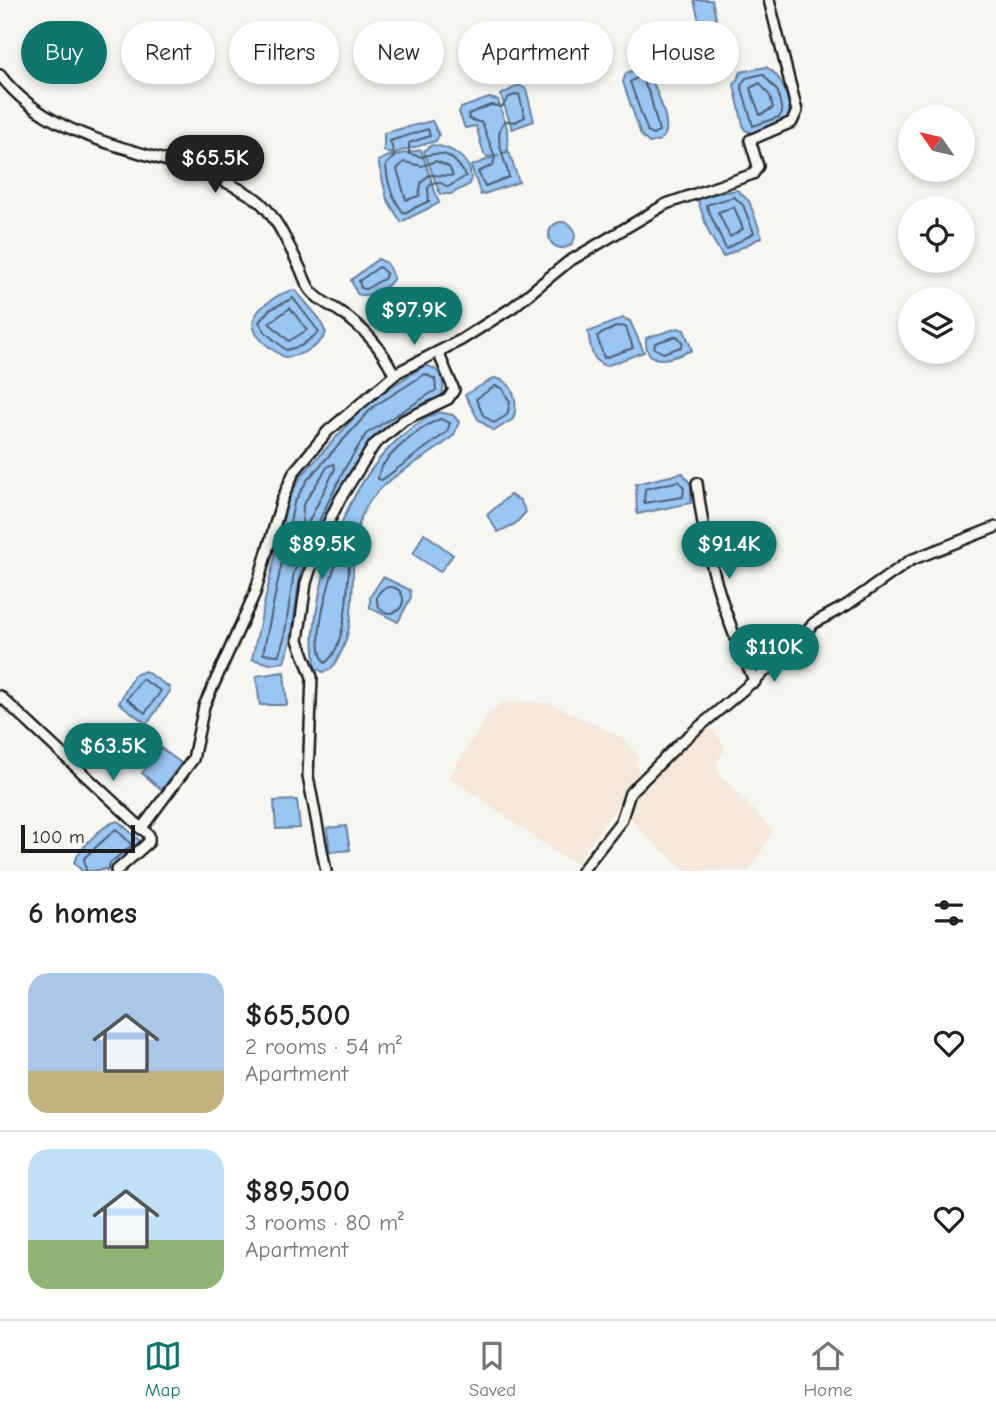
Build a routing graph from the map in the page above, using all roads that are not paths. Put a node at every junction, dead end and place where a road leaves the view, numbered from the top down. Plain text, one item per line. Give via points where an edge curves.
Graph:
1 (769, 0) edge
2 (0, 75) edge
3 (438, 352) junction
4 (394, 374) junction
5 (696, 483) dead end
6 (996, 527) edge
7 (755, 682) junction
8 (0, 696) edge
9 (141, 829) junction
10 (116, 871) edge
11 (326, 871) edge
12 (582, 871) edge

1 - 3 street via 797,111 792,122 750,140 757,170 666,204 568,262 513,307
2 - 4 street via 27,105 56,122 85,136 191,167 262,204 312,293 368,334 382,349
3 - 4 street
3 - 11 street via 454,390 448,399 404,420 374,445 319,542 306,583 298,640 312,677 308,776
4 - 9 street via 328,430 294,472 255,593 204,706 193,759
5 - 7 street via 717,595
6 - 7 street via 911,560 814,623
7 - 12 street via 679,744 630,793 621,821
8 - 9 street
9 - 10 street via 149,835 149,842

